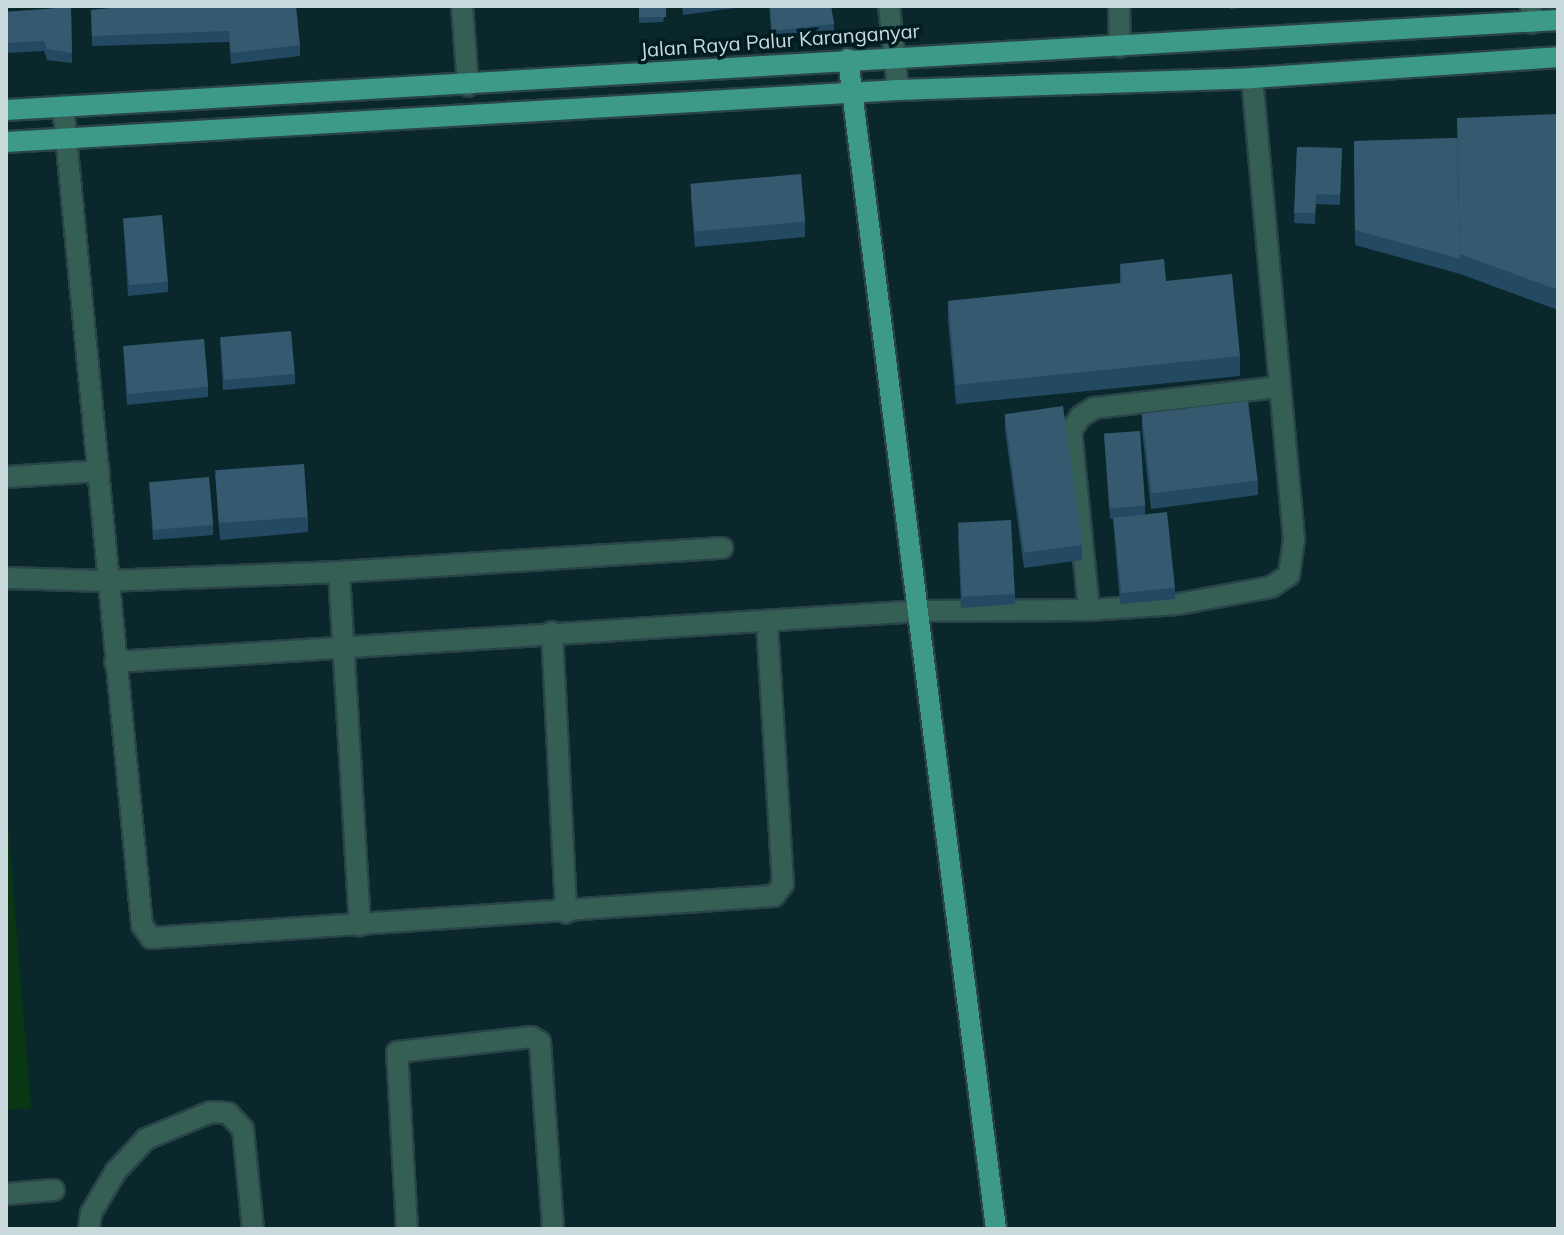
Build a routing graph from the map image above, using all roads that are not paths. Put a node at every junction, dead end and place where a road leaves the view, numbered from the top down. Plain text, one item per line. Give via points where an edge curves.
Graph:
1 (462, 6) edge
2 (889, 6) edge
3 (1119, 6) edge
4 (1532, 14) edge
5 (1558, 20) edge
6 (1478, 27) junction
7 (1120, 47) junction
8 (896, 55) junction
9 (1558, 57) edge
10 (848, 59) junction
11 (1481, 62) junction
12 (1252, 78) junction
13 (468, 86) junction
14 (898, 90) junction
15 (853, 93) junction
16 (63, 106) junction
17 (6, 110) edge
18 (66, 138) junction
19 (6, 142) edge
20 (1279, 387) junction
21 (99, 471) junction
22 (6, 477) edge
23 (722, 548) dead end
24 (339, 572) junction
25 (6, 578) edge
26 (106, 581) junction
27 (1089, 610) junction
28 (920, 611) junction
29 (767, 621) junction
30 (552, 632) junction
31 (340, 648) junction
32 (115, 662) junction
33 (566, 913) junction
34 (360, 925) junction
35 (54, 1190) dead end
36 (6, 1194) edge
37 (89, 1229) edge
38 (253, 1229) edge
39 (407, 1229) edge
40 (553, 1229) edge
41 (996, 1229) edge

1 - 13 street
2 - 8 street
3 - 7 street
4 - 5 main road, Jalan Raya Palur Karanganyar
4 - 6 main road, Jalan Raya Palur Karanganyar
6 - 7 main road, Jalan Raya Palur Karanganyar
6 - 11 main road
7 - 8 main road, Jalan Raya Palur Karanganyar
8 - 10 main road, Jalan Raya Palur Karanganyar
8 - 14 street
9 - 11 main road
10 - 13 main road, Jalan Raya Palur Karanganyar
10 - 15 main road
11 - 12 main road
12 - 14 main road
12 - 20 street
13 - 16 main road, Jalan Raya Palur Karanganyar
14 - 15 main road
15 - 18 main road
15 - 28 main road
16 - 17 main road, Jalan Raya Palur Karanganyar
16 - 18 street
18 - 19 main road
18 - 21 street via 76,196
20 - 27 street via 1294,539 1289,575 1271,587 1178,604
20 - 27 street via 1094,408 1080,417 1071,431
21 - 22 street
21 - 26 street
23 - 24 street
24 - 26 street
24 - 31 street
25 - 26 street
26 - 32 street
27 - 28 street
28 - 29 street
28 - 41 main road
29 - 30 street
29 - 33 street via 780,890 765,900
30 - 31 street
30 - 33 street
31 - 32 street
31 - 34 street
32 - 34 street via 145,933 158,940
33 - 34 street
35 - 36 street
37 - 38 street via 91,1213 116,1171 146,1139 211,1112 228,1113 243,1129
39 - 40 street via 397,1052 531,1037 540,1042

